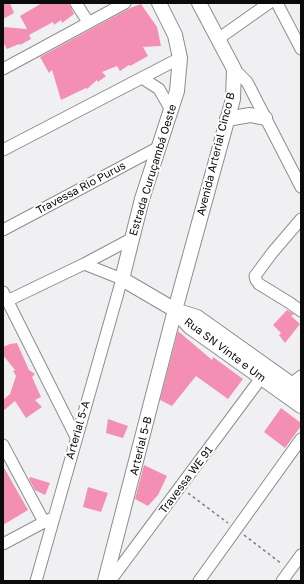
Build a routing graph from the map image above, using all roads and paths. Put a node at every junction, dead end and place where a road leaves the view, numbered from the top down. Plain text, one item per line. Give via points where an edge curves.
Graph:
1 (76, 3) edge
2 (125, 3) edge
3 (159, 3) edge
4 (199, 3) edge
5 (269, 3) edge
6 (277, 3) edge
7 (88, 22) junction
8 (218, 39) junction
9 (301, 49) edge
10 (180, 58) junction
11 (3, 69) edge
12 (234, 69) junction
13 (142, 78) junction
14 (171, 110) junction
15 (227, 118) junction
16 (265, 118) junction
17 (159, 147) junction
18 (3, 150) edge
19 (301, 187) edge
20 (301, 219) edge
21 (3, 230) edge
22 (131, 239) junction
23 (84, 264) junction
24 (122, 279) junction
25 (5, 297) edge
26 (175, 310) junction
27 (301, 311) edge
28 (261, 378) junction
29 (299, 393) edge
30 (76, 437) junction
31 (301, 439) edge
32 (3, 445) edge
33 (49, 520) junction
34 (3, 544) edge
35 (301, 555) edge
36 (36, 581) edge
37 (105, 581) edge
38 (110, 581) edge
39 (199, 581) edge
40 (282, 581) edge

1 - 7 street
2 - 7 street
3 - 10 main road, Estrada Curuçambá Oeste via 175,35
4 - 8 main road
5 - 8 street
6 - 9 street
7 - 11 street
8 - 12 main road
10 - 13 street
10 - 14 main road, Estrada Curuçambá Oeste via 177,91
12 - 15 main road, Avenida Arterial Cinco B via 232,99
12 - 16 street via 247,82
13 - 14 street via 159,89
13 - 18 street
14 - 17 main road, Estrada Curuçambá Oeste
15 - 16 main road via 250,115
15 - 26 main road, Avenida Arterial Cinco B
16 - 19 street
17 - 21 street, Travessa Rio Purus
17 - 22 main road, Estrada Curuçambá Oeste
20 - 27 street via 255,276 259,284
22 - 23 street
22 - 24 main road, Estrada Curuçambá Oeste
23 - 24 street
23 - 25 street
24 - 26 main road
24 - 30 street, Arterial 5-A
25 - 30 street
26 - 28 main road, Rua SN Vinte e Um via 190,327
26 - 29 main road, Rua SN Vinte e Um via 197,317
26 - 37 main road, Arterial 5-B
28 - 29 main road, Rua SN Vinte e Um
28 - 38 street, Travessa WE 91
30 - 33 street, Arterial 5-A
31 - 39 street
32 - 33 street
33 - 34 street
33 - 36 street, Arterial 5-A
35 - 40 street

